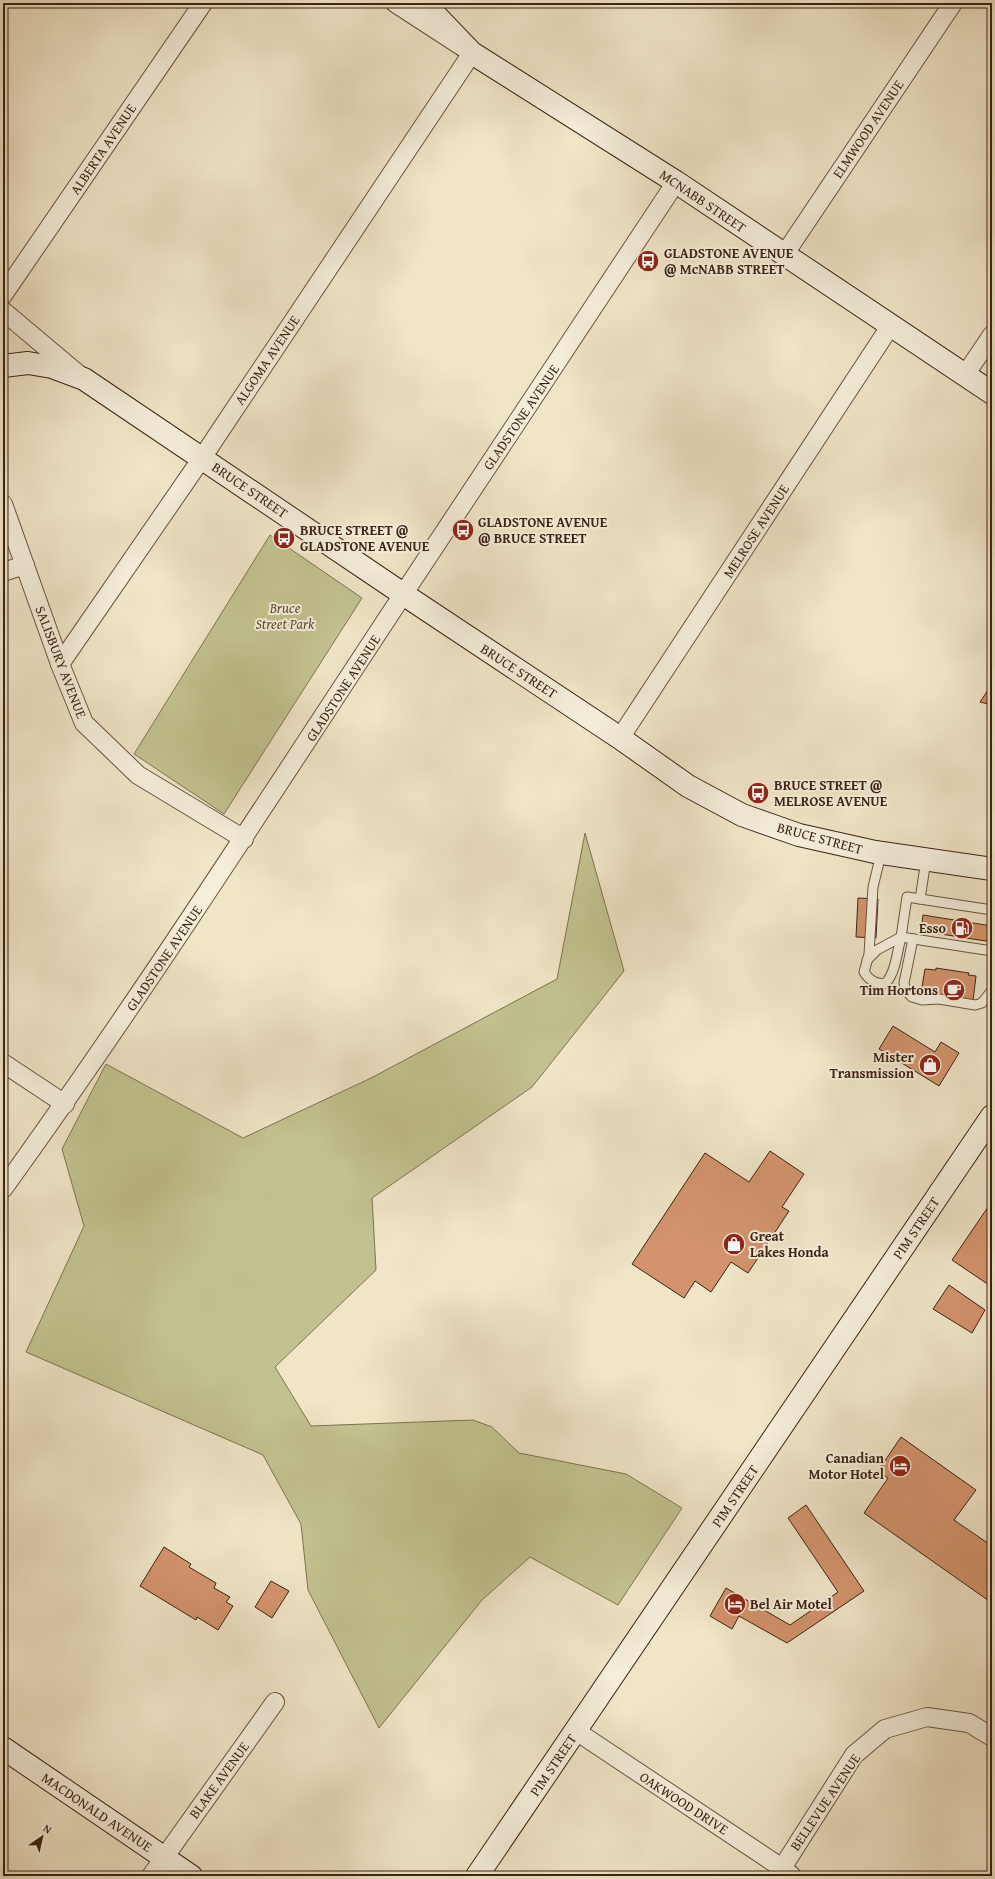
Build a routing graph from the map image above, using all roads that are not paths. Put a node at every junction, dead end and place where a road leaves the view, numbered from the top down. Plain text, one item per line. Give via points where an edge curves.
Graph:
1 (203, 3) edge
2 (395, 3) edge
3 (424, 3) edge
4 (953, 3) edge
5 (472, 53) junction
6 (676, 182) junction
7 (784, 255) junction
8 (3, 295) edge
9 (3, 311) edge
10 (892, 325) junction
11 (992, 335) edge
12 (3, 366) edge
13 (965, 375) junction
14 (84, 380) junction
15 (992, 393) edge
16 (202, 458) junction
17 (3, 504) edge
18 (25, 565) junction
19 (3, 572) edge
20 (403, 594) junction
21 (60, 664) junction
22 (620, 738) junction
23 (244, 840) junction
24 (881, 854) junction
25 (926, 860) junction
26 (992, 869) edge
27 (920, 899) junction
28 (992, 910) edge
29 (901, 937) junction
30 (913, 939) junction
31 (992, 951) edge
32 (867, 960) junction
33 (992, 990) edge
34 (3, 1063) edge
35 (65, 1104) junction
36 (992, 1116) edge
37 (3, 1189) edge
38 (275, 1702) dead end
39 (576, 1731) junction
40 (992, 1737) edge
41 (3, 1748) edge
42 (163, 1857) junction
43 (783, 1873) edge
44 (151, 1876) edge
45 (191, 1876) edge
46 (477, 1876) edge

1 - 8 street, ALBERTA AVENUE
2 - 5 street, MCNABB STREET
3 - 5 main road, MCNABB STREET
4 - 7 street, ELMWOOD AVENUE
5 - 6 main road, MCNABB STREET
5 - 16 street, ALGOMA AVENUE
6 - 7 main road, MCNABB STREET
6 - 20 street, GLADSTONE AVENUE
7 - 10 main road, MCNABB STREET
9 - 14 street, BRUCE STREET
10 - 13 main road, MCNABB STREET
10 - 22 street, MELROSE AVENUE
11 - 13 street
12 - 14 main road, BRUCE STREET via 28,363 52,367
13 - 15 main road, MCNABB STREET
14 - 16 main road, BRUCE STREET
16 - 20 main road, BRUCE STREET
16 - 21 street, ALGOMA AVENUE
17 - 18 street, SALISBURY AVENUE
18 - 19 street
18 - 21 street, SALISBURY AVENUE
20 - 22 main road, BRUCE STREET
20 - 23 street, GLADSTONE AVENUE
21 - 23 street, SALISBURY AVENUE via 84,723 138,775
22 - 24 main road, BRUCE STREET via 688,786 742,815 799,836
23 - 35 street, GLADSTONE AVENUE
24 - 25 main road, BRUCE STREET
24 - 32 lane via 873,887
25 - 26 main road, BRUCE STREET
25 - 27 lane
27 - 28 lane
27 - 29 lane via 907,897
29 - 30 lane
29 - 32 lane via 877,950
29 - 32 lane via 892,974 886,983 876,983 866,976 864,972
30 - 31 lane
30 - 33 lane via 904,983 906,991 912,997 975,1005 982,1003
34 - 35 street
35 - 37 street, GLADSTONE AVENUE
36 - 39 main road, PIM STREET
38 - 42 street, BLAKE AVENUE
39 - 43 street, OAKWOOD DRIVE
39 - 46 main road, PIM STREET
40 - 43 street, BELLEVUE AVENUE via 969,1723 927,1717 885,1729 854,1755
41 - 42 main road, MACDONALD AVENUE
42 - 44 street, BLAKE AVENUE
42 - 45 main road, MACDONALD AVENUE

